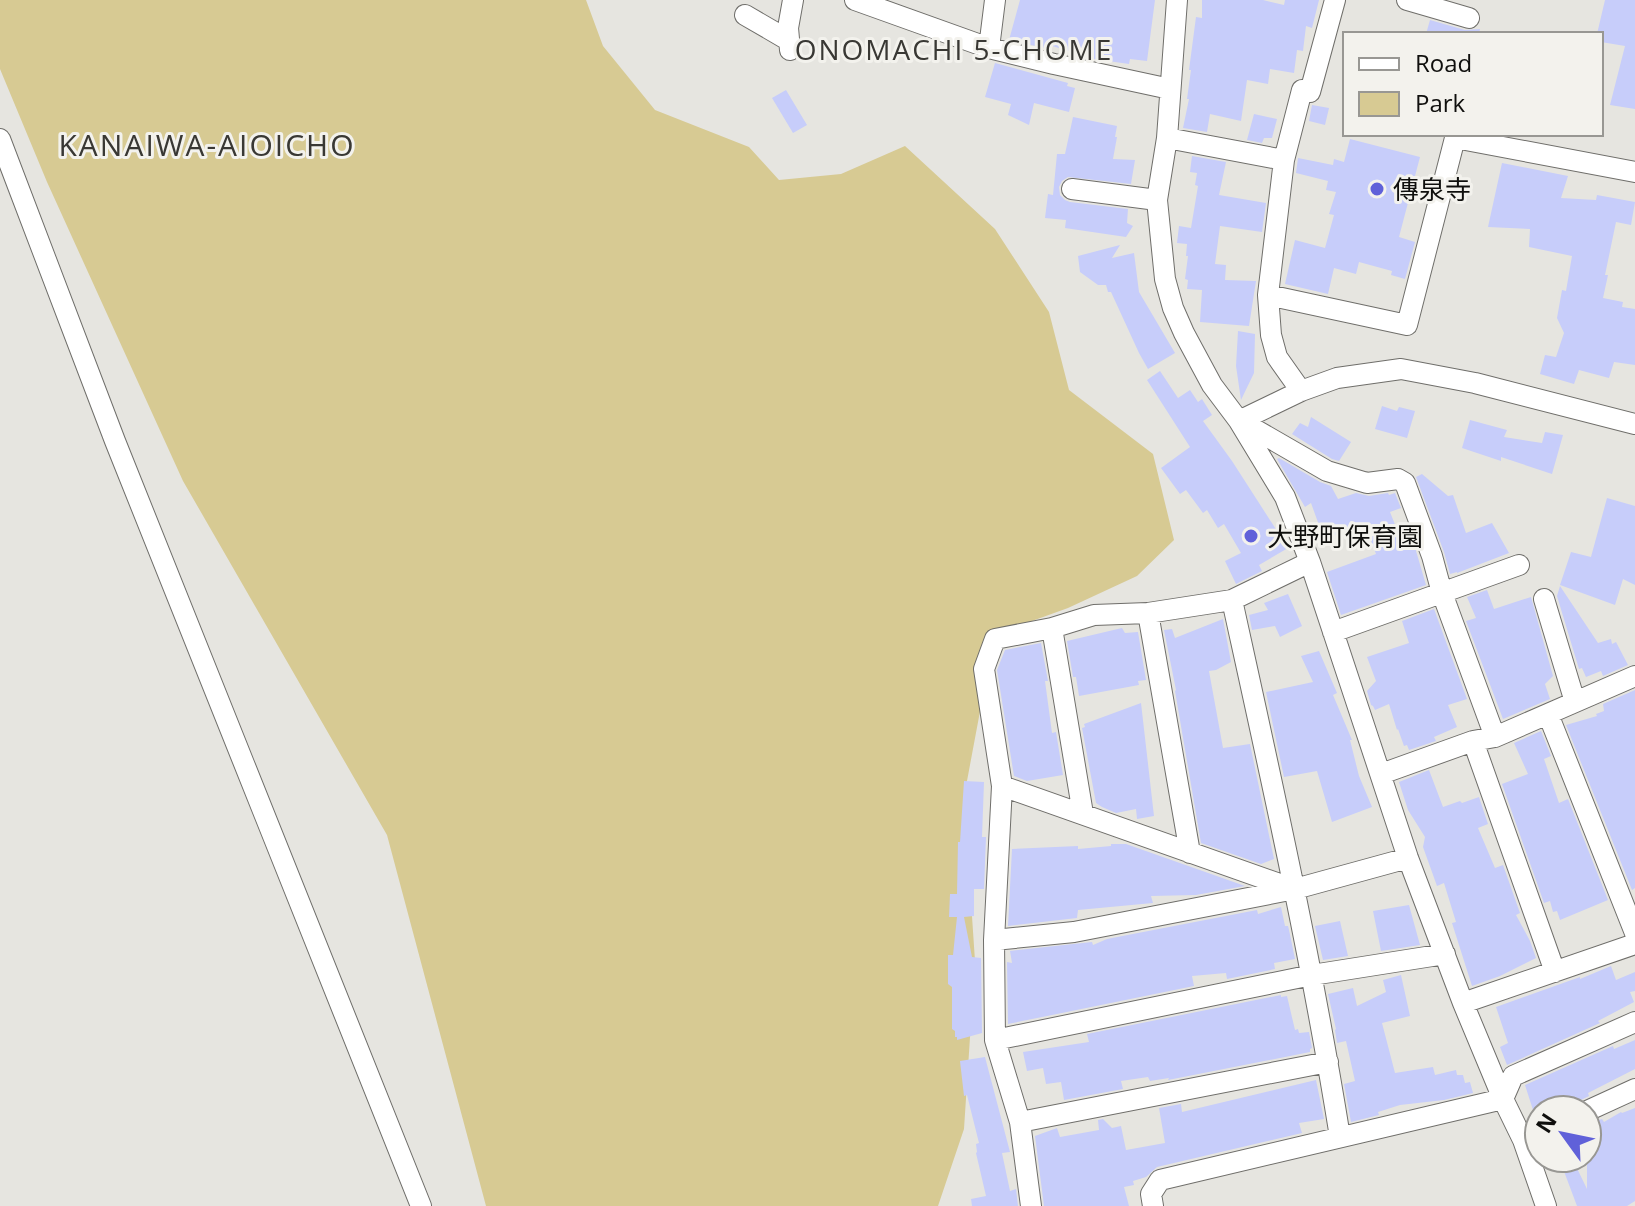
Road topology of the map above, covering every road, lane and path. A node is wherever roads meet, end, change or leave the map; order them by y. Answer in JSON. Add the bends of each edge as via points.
{"nodes":[{"id":1,"x":793,"y":0,"type":"edge"},
{"id":2,"x":855,"y":0,"type":"edge"},
{"id":3,"x":995,"y":0,"type":"edge"},
{"id":4,"x":1177,"y":0,"type":"edge"},
{"id":5,"x":1335,"y":0,"type":"edge"},
{"id":6,"x":1407,"y":0,"type":"edge"},
{"id":7,"x":745,"y":15,"type":"dead end"},
{"id":8,"x":1469,"y":18,"type":"dead end"},
{"id":9,"x":989,"y":48,"type":"junction"},
{"id":10,"x":1170,"y":89,"type":"junction"},
{"id":11,"x":1167,"y":138,"type":"junction"},
{"id":12,"x":0,"y":139,"type":"edge"},
{"id":13,"x":1284,"y":160,"type":"junction"},
{"id":14,"x":1635,"y":172,"type":"edge"},
{"id":15,"x":1072,"y":189,"type":"dead end"},
{"id":16,"x":1157,"y":200,"type":"junction"},
{"id":17,"x":1268,"y":295,"type":"junction"},
{"id":18,"x":1301,"y":391,"type":"junction"},
{"id":19,"x":1239,"y":421,"type":"junction"},
{"id":20,"x":1635,"y":424,"type":"edge"},
{"id":21,"x":1310,"y":562,"type":"junction"},
{"id":22,"x":1519,"y":565,"type":"dead end"},
{"id":23,"x":1442,"y":593,"type":"junction"},
{"id":24,"x":1544,"y":599,"type":"dead end"},
{"id":25,"x":1232,"y":600,"type":"junction"},
{"id":26,"x":1148,"y":613,"type":"junction"},
{"id":27,"x":1052,"y":628,"type":"junction"},
{"id":28,"x":1333,"y":632,"type":"junction"},
{"id":29,"x":1635,"y":676,"type":"edge"},
{"id":30,"x":1575,"y":702,"type":"junction"},
{"id":31,"x":1548,"y":714,"type":"junction"},
{"id":32,"x":1495,"y":737,"type":"junction"},
{"id":33,"x":1473,"y":741,"type":"junction"},
{"id":34,"x":1381,"y":774,"type":"junction"},
{"id":35,"x":1002,"y":786,"type":"junction"},
{"id":36,"x":1083,"y":814,"type":"junction"},
{"id":37,"x":1190,"y":853,"type":"junction"},
{"id":38,"x":1408,"y":858,"type":"junction"},
{"id":39,"x":1295,"y":889,"type":"junction"},
{"id":40,"x":1635,"y":933,"type":"edge"},
{"id":41,"x":994,"y":940,"type":"junction"},
{"id":42,"x":1635,"y":944,"type":"edge"},
{"id":43,"x":1445,"y":954,"type":"junction"},
{"id":44,"x":1555,"y":972,"type":"junction"},
{"id":45,"x":1312,"y":975,"type":"junction"},
{"id":46,"x":1463,"y":1003,"type":"junction"},
{"id":47,"x":1635,"y":1022,"type":"edge"},
{"id":48,"x":995,"y":1040,"type":"junction"},
{"id":49,"x":1328,"y":1062,"type":"junction"},
{"id":50,"x":1635,"y":1089,"type":"edge"},
{"id":51,"x":1503,"y":1099,"type":"junction"},
{"id":52,"x":1603,"y":1104,"type":"edge"},
{"id":53,"x":1020,"y":1122,"type":"junction"},
{"id":54,"x":1523,"y":1125,"type":"edge"},
{"id":55,"x":1340,"y":1137,"type":"junction"},
{"id":56,"x":1539,"y":1174,"type":"edge"},
{"id":57,"x":421,"y":1206,"type":"edge"},
{"id":58,"x":1031,"y":1206,"type":"edge"},
{"id":59,"x":1153,"y":1206,"type":"edge"},
{"id":60,"x":1546,"y":1206,"type":"edge"}],
"edges":[{"from":1,"to":7,"type":"street","via":[[789,45]]},
{"from":2,"to":9,"type":"street"},
{"from":3,"to":9,"type":"street"},
{"from":4,"to":10,"type":"street"},
{"from":5,"to":13,"type":"street","via":[[1310,92],[1302,90]]},
{"from":6,"to":8,"type":"street"},
{"from":9,"to":10,"type":"street"},
{"from":10,"to":11,"type":"street"},
{"from":11,"to":13,"type":"street"},
{"from":11,"to":16,"type":"street"},
{"from":12,"to":57,"type":"street"},
{"from":13,"to":17,"type":"street"},
{"from":14,"to":17,"type":"street","via":[[1455,138],[1407,325]]},
{"from":15,"to":16,"type":"street"},
{"from":16,"to":19,"type":"street","via":[[1173,308],[1212,385]]},
{"from":17,"to":18,"type":"street","via":[[1277,357]]},
{"from":18,"to":19,"type":"street"},
{"from":18,"to":20,"type":"street","via":[[1337,378],[1401,369]]},
{"from":19,"to":21,"type":"street","via":[[1285,497]]},
{"from":19,"to":23,"type":"street","via":[[1327,471],[1367,483],[1405,483]]},
{"from":21,"to":25,"type":"street"},
{"from":21,"to":28,"type":"street"},
{"from":22,"to":23,"type":"street"},
{"from":23,"to":28,"type":"street"},
{"from":23,"to":32,"type":"street"},
{"from":24,"to":30,"type":"street"},
{"from":25,"to":26,"type":"street"},
{"from":25,"to":39,"type":"street"},
{"from":26,"to":27,"type":"street","via":[[1094,615]]},
{"from":26,"to":37,"type":"street"},
{"from":27,"to":35,"type":"street","via":[[995,639],[984,669]]},
{"from":27,"to":36,"type":"street"},
{"from":28,"to":34,"type":"street"},
{"from":29,"to":30,"type":"street"},
{"from":30,"to":31,"type":"street"},
{"from":31,"to":32,"type":"street"},
{"from":31,"to":40,"type":"street"},
{"from":32,"to":33,"type":"street"},
{"from":33,"to":34,"type":"street"},
{"from":33,"to":44,"type":"street"},
{"from":34,"to":38,"type":"street"},
{"from":35,"to":36,"type":"street"},
{"from":35,"to":41,"type":"street"},
{"from":36,"to":37,"type":"street"},
{"from":37,"to":39,"type":"street"},
{"from":38,"to":39,"type":"street"},
{"from":38,"to":43,"type":"street"},
{"from":39,"to":41,"type":"street","via":[[1074,932]]},
{"from":39,"to":45,"type":"street"},
{"from":41,"to":48,"type":"street"},
{"from":42,"to":44,"type":"street"},
{"from":43,"to":45,"type":"street"},
{"from":43,"to":46,"type":"street"},
{"from":44,"to":46,"type":"street"},
{"from":45,"to":48,"type":"street"},
{"from":45,"to":49,"type":"street"},
{"from":46,"to":51,"type":"street"},
{"from":47,"to":51,"type":"street","via":[[1513,1076]]},
{"from":48,"to":53,"type":"street"},
{"from":49,"to":53,"type":"street"},
{"from":49,"to":55,"type":"street"},
{"from":50,"to":52,"type":"street"},
{"from":51,"to":54,"type":"street"},
{"from":51,"to":55,"type":"street"},
{"from":53,"to":58,"type":"street"},
{"from":55,"to":59,"type":"street","via":[[1160,1180],[1151,1194]]},
{"from":56,"to":60,"type":"street"}]}
